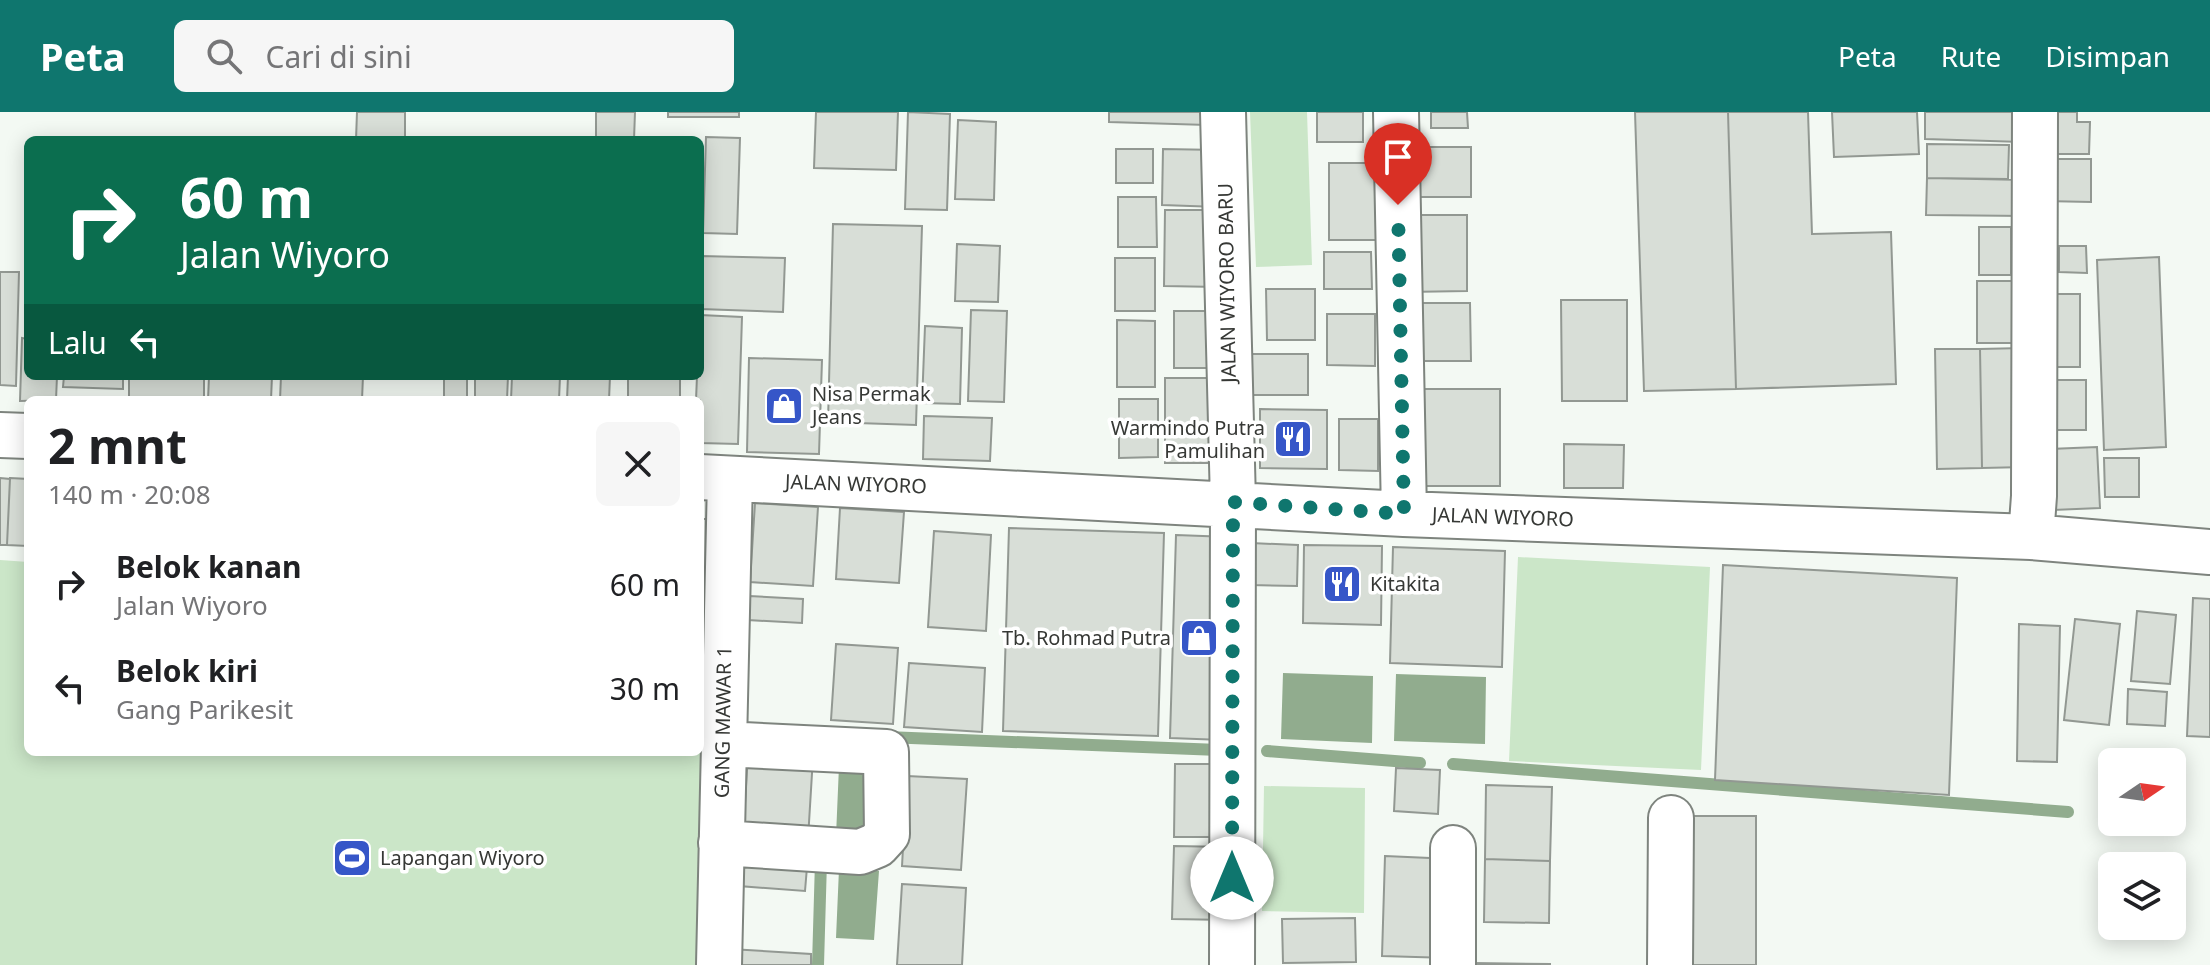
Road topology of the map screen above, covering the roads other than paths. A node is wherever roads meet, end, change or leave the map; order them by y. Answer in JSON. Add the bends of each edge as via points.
{"nodes":[{"id":1,"x":1223,"y":112,"type":"edge"},
{"id":2,"x":1396,"y":112,"type":"edge"},
{"id":3,"x":2035,"y":112,"type":"edge"},
{"id":4,"x":0,"y":435,"type":"edge"},
{"id":5,"x":24,"y":436,"type":"edge"},
{"id":6,"x":715,"y":478,"type":"edge"},
{"id":7,"x":1233,"y":502,"type":"junction"},
{"id":8,"x":1404,"y":514,"type":"junction"},
{"id":9,"x":2031,"y":537,"type":"junction"},
{"id":10,"x":2210,"y":552,"type":"edge"},
{"id":11,"x":723,"y":744,"type":"junction"},
{"id":12,"x":1671,"y":818,"type":"dead end"},
{"id":13,"x":721,"y":843,"type":"junction"},
{"id":14,"x":1453,"y":848,"type":"dead end"},
{"id":15,"x":719,"y":965,"type":"edge"},
{"id":16,"x":1232,"y":965,"type":"edge"},
{"id":17,"x":1453,"y":965,"type":"edge"},
{"id":18,"x":1670,"y":965,"type":"edge"}],
"edges":[{"from":1,"to":7,"type":"street","name":"JALAN WIYORO BARU"},
{"from":2,"to":8,"type":"street"},
{"from":3,"to":9,"type":"street"},
{"from":4,"to":5,"type":"street"},
{"from":6,"to":7,"type":"street","name":"JALAN WIYORO"},
{"from":6,"to":11,"type":"street","name":"GANG MAWAR 1"},
{"from":7,"to":8,"type":"street","name":"JALAN WIYORO"},
{"from":7,"to":16,"type":"street","name":"JALAN WIYORO BARU"},
{"from":8,"to":9,"type":"street","name":"JALAN WIYORO"},
{"from":9,"to":10,"type":"street","name":"JALAN WIYORO"},
{"from":11,"to":13,"type":"street","name":"GANG MAWAR 1"},
{"from":11,"to":13,"type":"street","via":[[886,752],[887,834],[860,852]]},
{"from":12,"to":18,"type":"street"},
{"from":13,"to":15,"type":"street","name":"GANG MAWAR 1"},
{"from":14,"to":17,"type":"street"}]}
